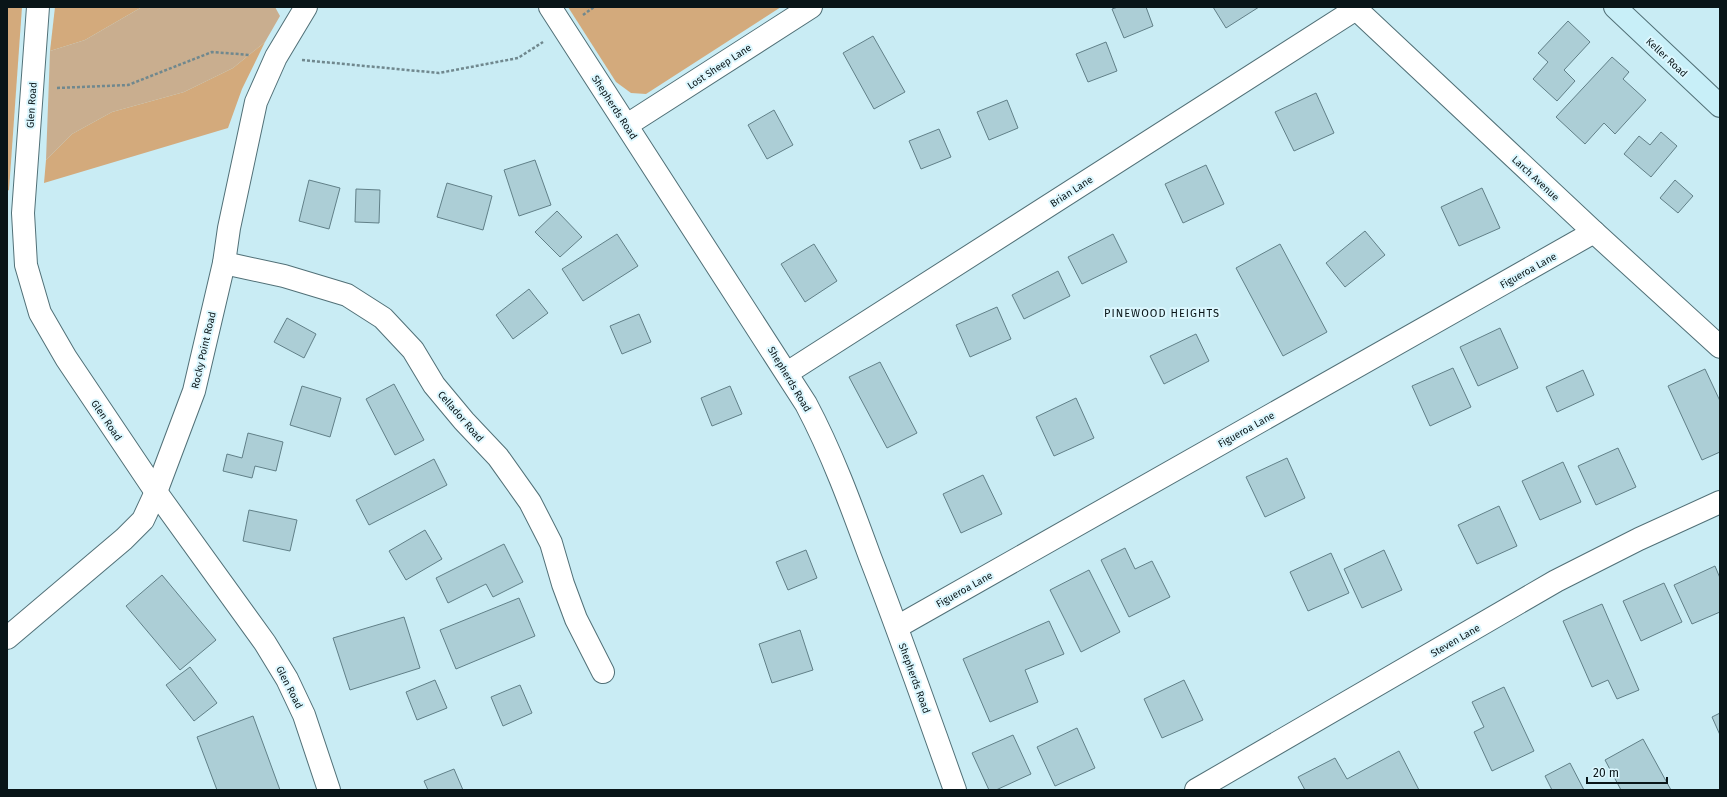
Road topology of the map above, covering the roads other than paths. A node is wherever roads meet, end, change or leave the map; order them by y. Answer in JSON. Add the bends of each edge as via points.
{"nodes":[{"id":1,"x":38,"y":7,"type":"edge"},
{"id":2,"x":306,"y":7,"type":"edge"},
{"id":3,"x":550,"y":7,"type":"edge"},
{"id":4,"x":811,"y":7,"type":"edge"},
{"id":5,"x":1615,"y":7,"type":"edge"},
{"id":6,"x":1355,"y":8,"type":"edge"},
{"id":7,"x":1720,"y":106,"type":"edge"},
{"id":8,"x":627,"y":125,"type":"junction"},
{"id":9,"x":1594,"y":232,"type":"junction"},
{"id":10,"x":224,"y":263,"type":"junction"},
{"id":11,"x":1720,"y":347,"type":"edge"},
{"id":12,"x":787,"y":373,"type":"junction"},
{"id":13,"x":156,"y":492,"type":"junction"},
{"id":14,"x":1720,"y":502,"type":"edge"},
{"id":15,"x":897,"y":627,"type":"junction"},
{"id":16,"x":7,"y":638,"type":"edge"},
{"id":17,"x":603,"y":672,"type":"dead end"},
{"id":18,"x":329,"y":790,"type":"edge"},
{"id":19,"x":955,"y":790,"type":"edge"},
{"id":20,"x":1196,"y":790,"type":"edge"}],
"edges":[{"from":1,"to":13,"type":"street","name":"Glen Road","via":[[24,213],[26,265],[40,313],[66,358]]},
{"from":2,"to":10,"type":"street","name":"Rocky Point Road","via":[[276,57],[256,102]]},
{"from":3,"to":8,"type":"street","name":"Shepherds Road"},
{"from":4,"to":8,"type":"street","name":"Lost Sheep Lane"},
{"from":5,"to":7,"type":"street","name":"Keller Road"},
{"from":6,"to":9,"type":"street","name":"Larch Avenue"},
{"from":6,"to":12,"type":"street","name":"Brian Lane"},
{"from":8,"to":12,"type":"street","name":"Shepherds Road"},
{"from":9,"to":11,"type":"street","name":"Larch Avenue"},
{"from":9,"to":15,"type":"street","name":"Figueroa Lane"},
{"from":10,"to":13,"type":"street","name":"Rocky Point Road","via":[[194,391]]},
{"from":10,"to":17,"type":"street","name":"Cellador Road","via":[[284,276],[347,295],[383,318],[413,350],[434,385],[498,457],[530,502],[551,543],[576,619]]},
{"from":12,"to":15,"type":"street","name":"Shepherds Road","via":[[826,442]]},
{"from":13,"to":16,"type":"street","name":"Rocky Point Road","via":[[143,520],[124,539]]},
{"from":13,"to":18,"type":"street","name":"Glen Road","via":[[288,678],[304,715]]},
{"from":14,"to":20,"type":"street","name":"Steven Lane","via":[[1556,581]]},
{"from":15,"to":19,"type":"street","name":"Shepherds Road"}]}
